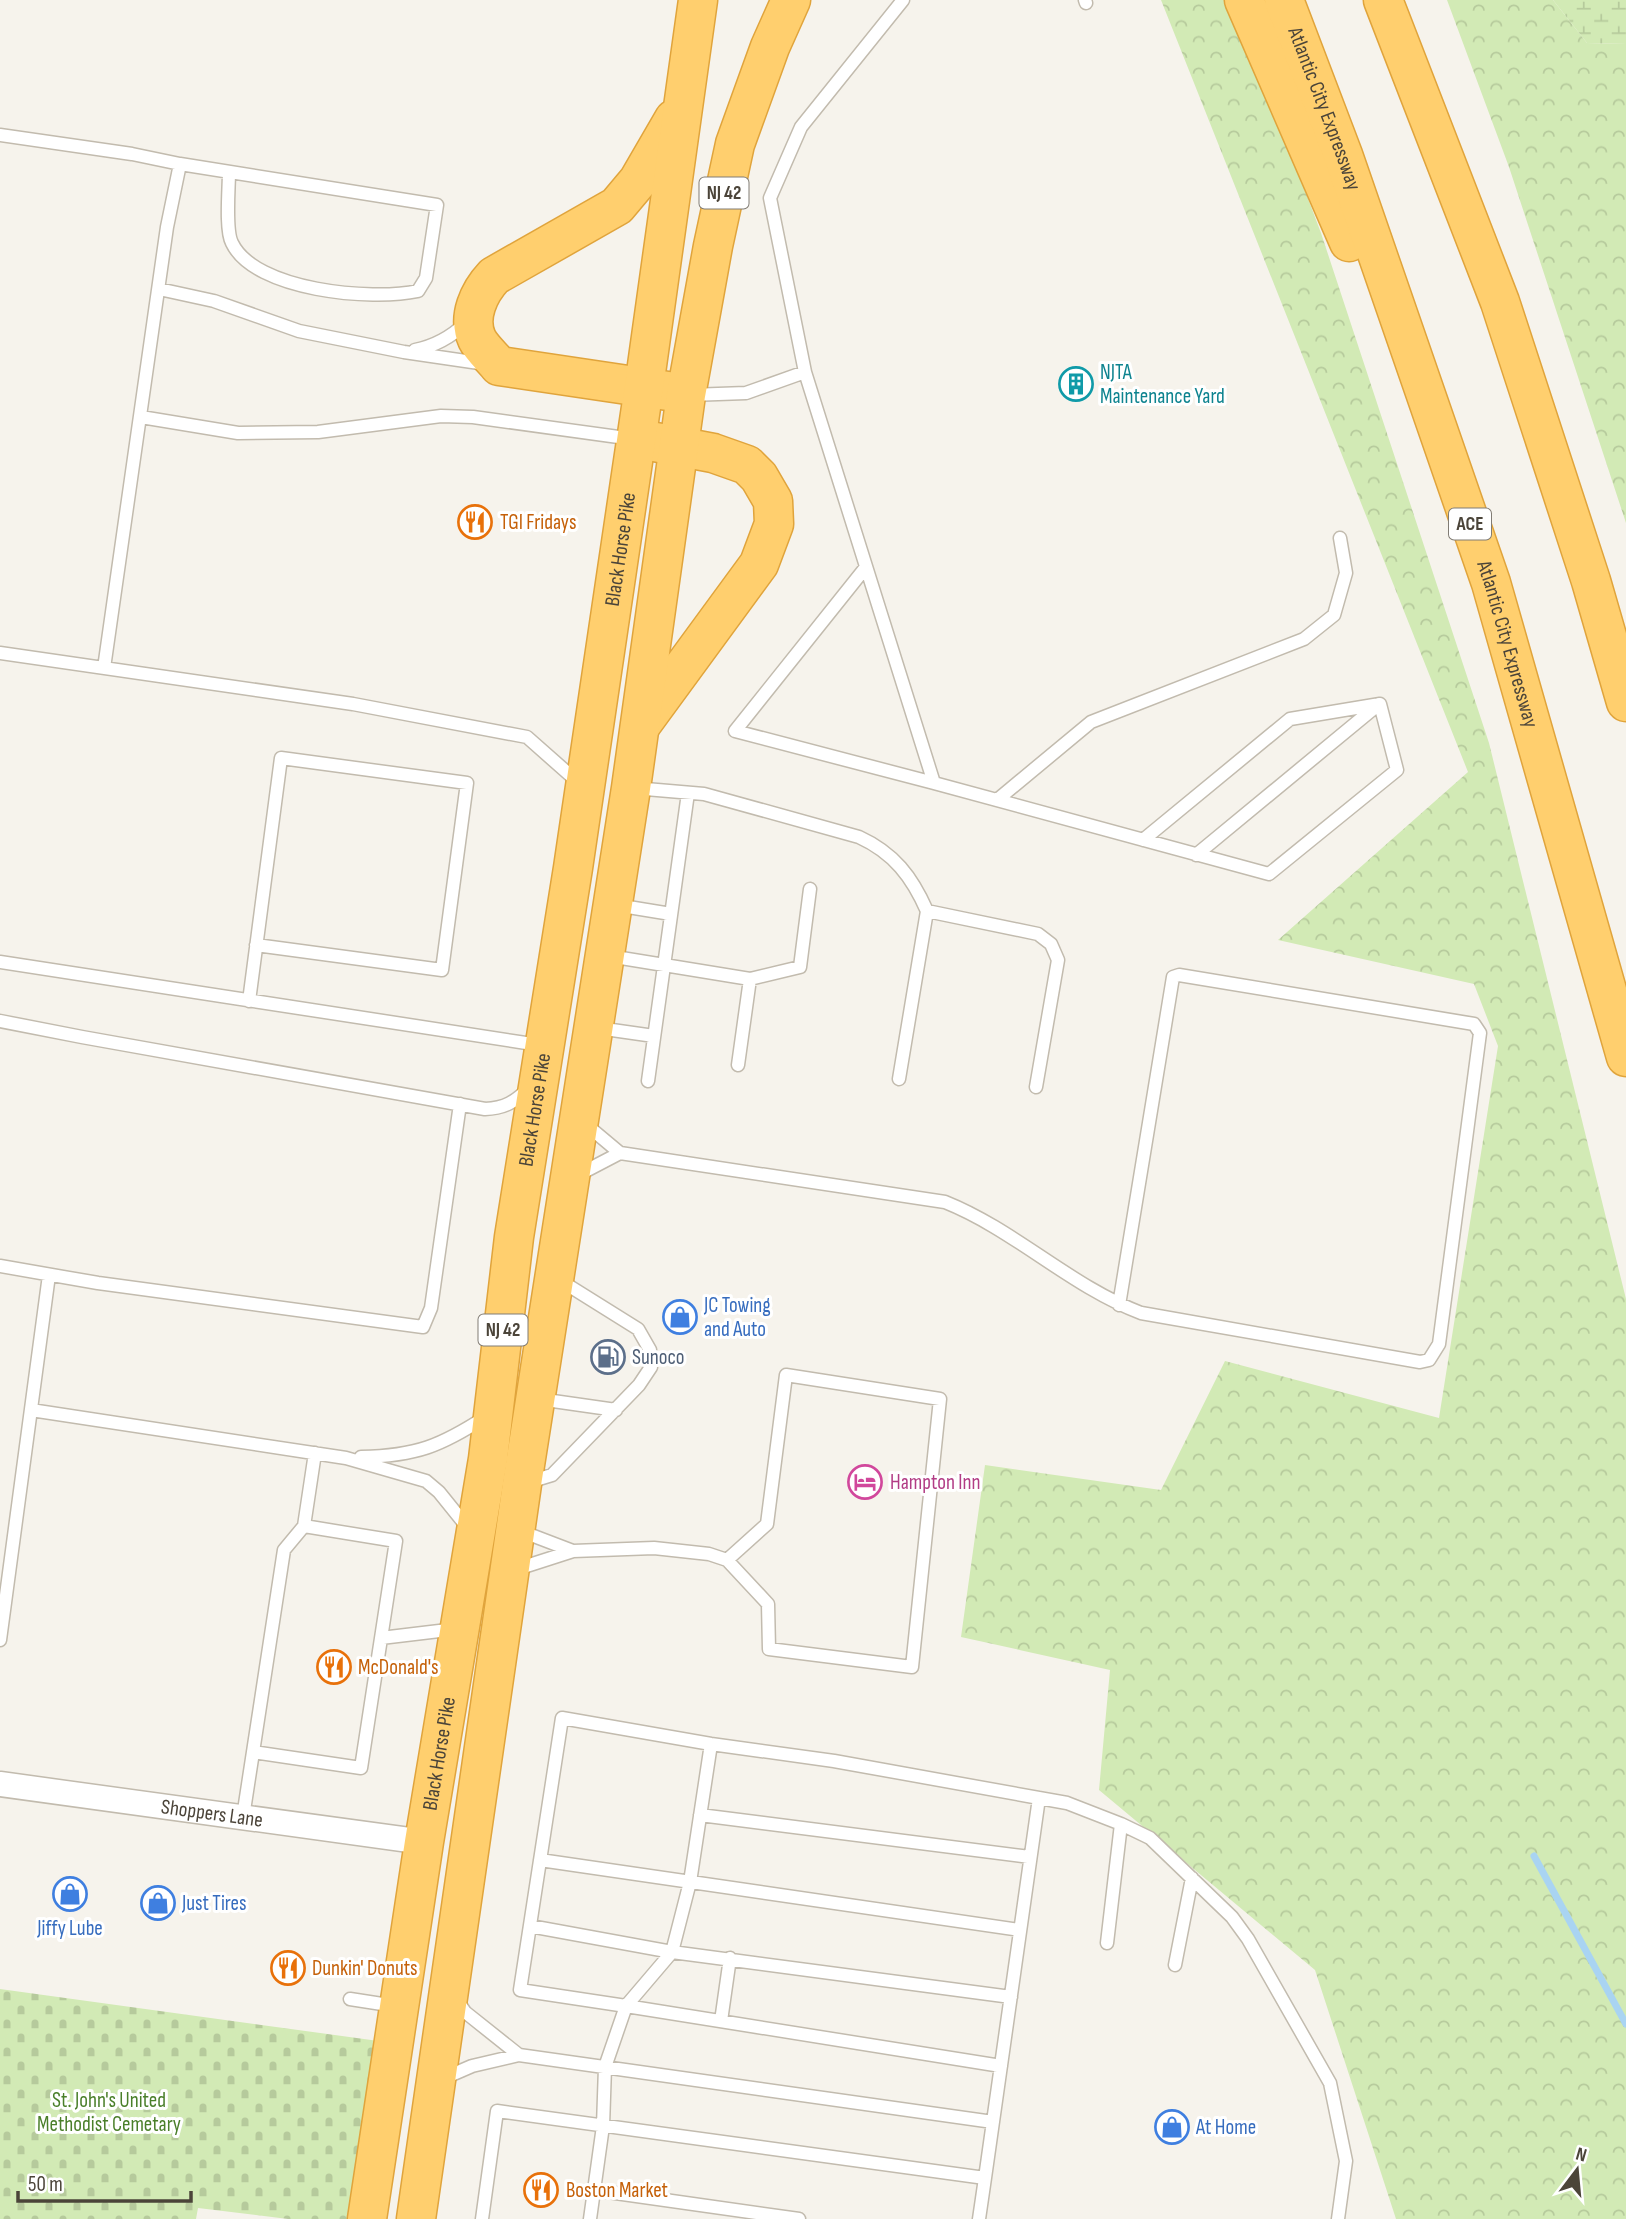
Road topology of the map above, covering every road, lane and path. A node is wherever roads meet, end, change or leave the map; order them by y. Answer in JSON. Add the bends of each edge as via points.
{"nodes":[{"id":1,"x":698,"y":0,"type":"edge"},
{"id":2,"x":790,"y":0,"type":"edge"},
{"id":3,"x":903,"y":0,"type":"edge"},
{"id":4,"x":1244,"y":0,"type":"edge"},
{"id":5,"x":1283,"y":0,"type":"edge"},
{"id":6,"x":1384,"y":2,"type":"edge"},
{"id":7,"x":684,"y":102,"type":"junction"},
{"id":8,"x":0,"y":135,"type":"edge"},
{"id":9,"x":180,"y":164,"type":"junction"},
{"id":10,"x":229,"y":172,"type":"junction"},
{"id":11,"x":159,"y":289,"type":"junction"},
{"id":12,"x":474,"y":316,"type":"junction"},
{"id":13,"x":404,"y":352,"type":"junction"},
{"id":14,"x":499,"y":366,"type":"junction"},
{"id":15,"x":805,"y":372,"type":"junction"},
{"id":16,"x":644,"y":387,"type":"junction"},
{"id":17,"x":686,"y":395,"type":"junction"},
{"id":18,"x":141,"y":417,"type":"junction"},
{"id":19,"x":636,"y":440,"type":"junction"},
{"id":20,"x":679,"y":446,"type":"junction"},
{"id":21,"x":1340,"y":538,"type":"dead end"},
{"id":22,"x":866,"y":567,"type":"junction"},
{"id":23,"x":1491,"y":583,"type":"junction"},
{"id":24,"x":0,"y":653,"type":"edge"},
{"id":25,"x":104,"y":668,"type":"junction"},
{"id":26,"x":1626,"y":702,"type":"edge"},
{"id":27,"x":1380,"y":704,"type":"junction"},
{"id":28,"x":639,"y":726,"type":"junction"},
{"id":29,"x":934,"y":783,"type":"junction"},
{"id":30,"x":585,"y":788,"type":"junction"},
{"id":31,"x":631,"y":788,"type":"junction"},
{"id":32,"x":688,"y":793,"type":"junction"},
{"id":33,"x":998,"y":800,"type":"junction"},
{"id":34,"x":1143,"y":840,"type":"junction"},
{"id":35,"x":1196,"y":855,"type":"junction"},
{"id":36,"x":810,"y":889,"type":"dead end"},
{"id":37,"x":612,"y":905,"type":"junction"},
{"id":38,"x":927,"y":911,"type":"junction"},
{"id":39,"x":671,"y":914,"type":"junction"},
{"id":40,"x":256,"y":945,"type":"junction"},
{"id":41,"x":605,"y":955,"type":"junction"},
{"id":42,"x":0,"y":962,"type":"edge"},
{"id":43,"x":663,"y":965,"type":"junction"},
{"id":44,"x":750,"y":979,"type":"junction"},
{"id":45,"x":249,"y":1000,"type":"junction"},
{"id":46,"x":0,"y":1021,"type":"edge"},
{"id":47,"x":594,"y":1027,"type":"junction"},
{"id":48,"x":654,"y":1036,"type":"junction"},
{"id":49,"x":1626,"y":1057,"type":"edge"},
{"id":50,"x":543,"y":1060,"type":"junction"},
{"id":51,"x":738,"y":1065,"type":"dead end"},
{"id":52,"x":899,"y":1079,"type":"dead end"},
{"id":53,"x":648,"y":1080,"type":"dead end"},
{"id":54,"x":1036,"y":1087,"type":"dead end"},
{"id":55,"x":460,"y":1104,"type":"junction"},
{"id":56,"x":579,"y":1119,"type":"junction"},
{"id":57,"x":620,"y":1153,"type":"junction"},
{"id":58,"x":570,"y":1179,"type":"junction"},
{"id":59,"x":0,"y":1266,"type":"edge"},
{"id":60,"x":49,"y":1275,"type":"junction"},
{"id":61,"x":554,"y":1277,"type":"junction"},
{"id":62,"x":1119,"y":1305,"type":"junction"},
{"id":63,"x":535,"y":1399,"type":"junction"},
{"id":64,"x":31,"y":1410,"type":"junction"},
{"id":65,"x":616,"y":1410,"type":"junction"},
{"id":66,"x":493,"y":1412,"type":"junction"},
{"id":67,"x":315,"y":1453,"type":"junction"},
{"id":68,"x":346,"y":1458,"type":"junction"},
{"id":69,"x":522,"y":1484,"type":"junction"},
{"id":70,"x":304,"y":1527,"type":"junction"},
{"id":71,"x":516,"y":1529,"type":"junction"},
{"id":72,"x":475,"y":1537,"type":"junction"},
{"id":73,"x":573,"y":1551,"type":"junction"},
{"id":74,"x":727,"y":1560,"type":"junction"},
{"id":75,"x":509,"y":1572,"type":"junction"},
{"id":76,"x":459,"y":1629,"type":"junction"},
{"id":77,"x":381,"y":1638,"type":"junction"},
{"id":78,"x":0,"y":1640,"type":"edge"},
{"id":79,"x":711,"y":1744,"type":"junction"},
{"id":80,"x":253,"y":1752,"type":"junction"},
{"id":81,"x":0,"y":1784,"type":"edge"},
{"id":82,"x":1039,"y":1798,"type":"junction"},
{"id":83,"x":700,"y":1815,"type":"junction"},
{"id":84,"x":243,"y":1817,"type":"junction"},
{"id":85,"x":1121,"y":1824,"type":"junction"},
{"id":86,"x":424,"y":1842,"type":"junction"},
{"id":87,"x":1030,"y":1857,"type":"junction"},
{"id":88,"x":540,"y":1860,"type":"junction"},
{"id":89,"x":1192,"y":1878,"type":"junction"},
{"id":90,"x":690,"y":1882,"type":"junction"},
{"id":91,"x":530,"y":1926,"type":"junction"},
{"id":92,"x":1020,"y":1930,"type":"junction"},
{"id":93,"x":1107,"y":1943,"type":"dead end"},
{"id":94,"x":673,"y":1952,"type":"junction"},
{"id":95,"x":730,"y":1958,"type":"junction"},
{"id":96,"x":1175,"y":1965,"type":"dead end"},
{"id":97,"x":450,"y":1989,"type":"junction"},
{"id":98,"x":1011,"y":1997,"type":"junction"},
{"id":99,"x":350,"y":1999,"type":"dead end"},
{"id":100,"x":626,"y":2006,"type":"junction"},
{"id":101,"x":399,"y":2007,"type":"junction"},
{"id":102,"x":721,"y":2021,"type":"junction"},
{"id":103,"x":519,"y":2055,"type":"junction"},
{"id":104,"x":1001,"y":2066,"type":"junction"},
{"id":105,"x":605,"y":2067,"type":"junction"},
{"id":106,"x":437,"y":2081,"type":"junction"},
{"id":107,"x":993,"y":2122,"type":"junction"},
{"id":108,"x":603,"y":2126,"type":"junction"},
{"id":109,"x":985,"y":2179,"type":"junction"},
{"id":110,"x":594,"y":2190,"type":"junction"},
{"id":111,"x":367,"y":2219,"type":"edge"},
{"id":112,"x":416,"y":2219,"type":"edge"},
{"id":113,"x":482,"y":2219,"type":"edge"},
{"id":114,"x":590,"y":2219,"type":"edge"},
{"id":115,"x":799,"y":2219,"type":"edge"},
{"id":116,"x":979,"y":2219,"type":"edge"},
{"id":117,"x":1338,"y":2219,"type":"edge"}],
"edges":[{"from":1,"to":7,"type":"highway","name":"Black Horse Pike","number":"NJ 42"},
{"from":2,"to":17,"type":"highway","number":"NJ 42","via":[[735,144]]},
{"from":3,"to":15,"type":"lane","via":[[801,127],[770,198]]},
{"from":4,"to":23,"type":"highway"},
{"from":5,"to":23,"type":"highway","name":"Atlantic City Expressway","number":"ACE","via":[[1343,155]]},
{"from":6,"to":26,"type":"highway","via":[[1500,302]]},
{"from":7,"to":12,"type":"highway","via":[[638,181],[617,206],[494,276],[481,290]]},
{"from":7,"to":16,"type":"highway","name":"Black Horse Pike","number":"NJ 42"},
{"from":8,"to":9,"type":"lane"},
{"from":9,"to":10,"type":"lane"},
{"from":9,"to":11,"type":"lane"},
{"from":10,"to":10,"type":"lane","via":[[231,242],[248,262],[270,274],[323,291],[373,295],[418,291],[426,278],[437,205]]},
{"from":11,"to":13,"type":"lane","via":[[299,331]]},
{"from":11,"to":18,"type":"lane"},
{"from":12,"to":13,"type":"lane","via":[[431,347]]},
{"from":12,"to":14,"type":"highway","via":[[477,339]]},
{"from":13,"to":14,"type":"lane"},
{"from":14,"to":16,"type":"highway"},
{"from":15,"to":17,"type":"lane","via":[[746,393]]},
{"from":15,"to":22,"type":"lane"},
{"from":16,"to":17,"type":"highway"},
{"from":16,"to":19,"type":"highway","name":"Black Horse Pike","number":"NJ 42"},
{"from":17,"to":20,"type":"highway","name":"Black Horse Pike","number":"NJ 42"},
{"from":18,"to":19,"type":"lane","via":[[238,433],[318,432],[429,417],[473,417]]},
{"from":18,"to":25,"type":"lane"},
{"from":19,"to":20,"type":"highway"},
{"from":19,"to":30,"type":"highway","name":"Black Horse Pike","number":"NJ 42"},
{"from":20,"to":28,"type":"highway","name":"Black Horse Pike","number":"NJ 42"},
{"from":20,"to":28,"type":"highway","via":[[747,465],[773,501],[774,524],[759,564]]},
{"from":21,"to":33,"type":"lane","via":[[1346,573],[1334,615],[1304,639],[1091,722]]},
{"from":22,"to":29,"type":"lane"},
{"from":22,"to":29,"type":"lane","via":[[735,730]]},
{"from":23,"to":49,"type":"highway","name":"Atlantic City Expressway","number":"ACE"},
{"from":24,"to":25,"type":"lane"},
{"from":25,"to":30,"type":"lane","via":[[353,704],[527,737]]},
{"from":27,"to":34,"type":"lane","via":[[1290,719]]},
{"from":27,"to":35,"type":"lane"},
{"from":27,"to":35,"type":"lane","via":[[1397,770],[1269,874]]},
{"from":28,"to":31,"type":"highway","name":"Black Horse Pike","number":"NJ 42"},
{"from":29,"to":33,"type":"lane"},
{"from":30,"to":50,"type":"highway","name":"Black Horse Pike","number":"NJ 42"},
{"from":31,"to":32,"type":"lane"},
{"from":31,"to":37,"type":"highway","name":"Black Horse Pike","number":"NJ 42"},
{"from":32,"to":38,"type":"lane","via":[[859,836],[880,846],[917,888]]},
{"from":32,"to":39,"type":"lane"},
{"from":33,"to":34,"type":"lane"},
{"from":34,"to":35,"type":"lane"},
{"from":36,"to":44,"type":"lane","via":[[800,967]]},
{"from":37,"to":39,"type":"lane"},
{"from":37,"to":41,"type":"highway","name":"Black Horse Pike","number":"NJ 42"},
{"from":38,"to":52,"type":"lane"},
{"from":38,"to":54,"type":"lane","via":[[1038,933],[1051,944],[1058,960]]},
{"from":39,"to":43,"type":"lane"},
{"from":40,"to":40,"type":"lane","via":[[281,758],[467,783],[442,970]]},
{"from":40,"to":45,"type":"lane"},
{"from":41,"to":43,"type":"lane"},
{"from":41,"to":47,"type":"highway","name":"Black Horse Pike","number":"NJ 42"},
{"from":42,"to":45,"type":"lane"},
{"from":43,"to":44,"type":"lane"},
{"from":43,"to":48,"type":"lane"},
{"from":44,"to":51,"type":"lane"},
{"from":45,"to":50,"type":"lane"},
{"from":46,"to":55,"type":"lane"},
{"from":47,"to":48,"type":"lane"},
{"from":47,"to":56,"type":"highway","name":"Black Horse Pike","number":"NJ 42"},
{"from":48,"to":53,"type":"lane"},
{"from":50,"to":55,"type":"lane","via":[[512,1103],[485,1109]]},
{"from":50,"to":66,"type":"highway","name":"Black Horse Pike","number":"NJ 42","via":[[514,1237]]},
{"from":55,"to":60,"type":"lane","via":[[431,1308],[423,1327]]},
{"from":56,"to":57,"type":"lane"},
{"from":56,"to":58,"type":"highway","name":"Black Horse Pike","number":"NJ 42"},
{"from":57,"to":58,"type":"lane"},
{"from":57,"to":62,"type":"lane","via":[[945,1202],[975,1214]]},
{"from":58,"to":61,"type":"highway","name":"Black Horse Pike","number":"NJ 42"},
{"from":59,"to":60,"type":"lane"},
{"from":60,"to":64,"type":"lane"},
{"from":61,"to":63,"type":"highway","name":"Black Horse Pike","number":"NJ 42"},
{"from":61,"to":65,"type":"lane","via":[[638,1329],[650,1350],[651,1367]]},
{"from":62,"to":62,"type":"lane","via":[[1141,1313],[1429,1360],[1439,1344],[1478,1028],[1448,1019],[1173,976]]},
{"from":63,"to":65,"type":"lane"},
{"from":63,"to":69,"type":"highway","name":"Black Horse Pike","number":"NJ 42"},
{"from":64,"to":67,"type":"lane"},
{"from":64,"to":78,"type":"lane"},
{"from":65,"to":69,"type":"lane","via":[[552,1475]]},
{"from":66,"to":68,"type":"lane","via":[[451,1439],[421,1451]]},
{"from":66,"to":72,"type":"highway","name":"Black Horse Pike","number":"NJ 42"},
{"from":67,"to":68,"type":"lane"},
{"from":67,"to":70,"type":"lane"},
{"from":68,"to":72,"type":"lane","via":[[426,1481]]},
{"from":69,"to":71,"type":"highway","name":"Black Horse Pike","number":"NJ 42"},
{"from":70,"to":77,"type":"lane","via":[[396,1541]]},
{"from":70,"to":80,"type":"lane","via":[[284,1550]]},
{"from":71,"to":73,"type":"lane"},
{"from":71,"to":75,"type":"highway","name":"Black Horse Pike","number":"NJ 42"},
{"from":72,"to":76,"type":"highway","name":"Black Horse Pike","number":"NJ 42"},
{"from":73,"to":74,"type":"lane","via":[[654,1548]]},
{"from":73,"to":75,"type":"lane"},
{"from":74,"to":74,"type":"lane","via":[[768,1604],[769,1648],[912,1667],[940,1399],[786,1375],[767,1524]]},
{"from":75,"to":97,"type":"highway","name":"Black Horse Pike","number":"NJ 42"},
{"from":76,"to":77,"type":"lane"},
{"from":76,"to":86,"type":"highway","name":"Black Horse Pike","number":"NJ 42"},
{"from":77,"to":80,"type":"lane","via":[[361,1768]]},
{"from":79,"to":82,"type":"lane"},
{"from":79,"to":83,"type":"lane"},
{"from":79,"to":88,"type":"lane","via":[[562,1718]]},
{"from":80,"to":84,"type":"lane"},
{"from":81,"to":84,"type":"street","name":"Shoppers Lane"},
{"from":82,"to":85,"type":"lane","via":[[1067,1803]]},
{"from":82,"to":87,"type":"lane"},
{"from":83,"to":87,"type":"lane"},
{"from":83,"to":90,"type":"lane"},
{"from":84,"to":86,"type":"street","name":"Shoppers Lane"},
{"from":85,"to":89,"type":"lane","via":[[1150,1838]]},
{"from":85,"to":93,"type":"lane"},
{"from":86,"to":101,"type":"highway","name":"Black Horse Pike","number":"NJ 42"},
{"from":87,"to":92,"type":"lane"},
{"from":88,"to":90,"type":"lane"},
{"from":88,"to":91,"type":"lane"},
{"from":89,"to":96,"type":"lane"},
{"from":89,"to":117,"type":"lane","via":[[1232,1917],[1248,1940],[1330,2083],[1346,2161]]},
{"from":90,"to":92,"type":"lane"},
{"from":90,"to":94,"type":"lane"},
{"from":91,"to":94,"type":"lane"},
{"from":91,"to":100,"type":"lane","via":[[520,1990]]},
{"from":92,"to":98,"type":"lane"},
{"from":94,"to":95,"type":"lane"},
{"from":94,"to":100,"type":"lane"},
{"from":95,"to":98,"type":"lane"},
{"from":95,"to":102,"type":"lane"},
{"from":97,"to":103,"type":"lane","via":[[465,2012]]},
{"from":97,"to":106,"type":"highway","name":"Black Horse Pike","number":"NJ 42"},
{"from":98,"to":104,"type":"lane"},
{"from":99,"to":101,"type":"lane"},
{"from":100,"to":102,"type":"lane"},
{"from":100,"to":105,"type":"lane"},
{"from":101,"to":111,"type":"highway","name":"Black Horse Pike","number":"NJ 42"},
{"from":102,"to":104,"type":"lane"},
{"from":103,"to":105,"type":"lane"},
{"from":103,"to":106,"type":"lane","via":[[472,2066]]},
{"from":104,"to":107,"type":"lane"},
{"from":105,"to":107,"type":"lane"},
{"from":105,"to":108,"type":"lane"},
{"from":106,"to":112,"type":"highway","name":"Black Horse Pike","number":"NJ 42"},
{"from":107,"to":109,"type":"lane"},
{"from":108,"to":109,"type":"lane"},
{"from":108,"to":110,"type":"lane"},
{"from":108,"to":113,"type":"lane","via":[[497,2111]]},
{"from":109,"to":116,"type":"lane"},
{"from":110,"to":114,"type":"lane"},
{"from":110,"to":115,"type":"lane"}]}
